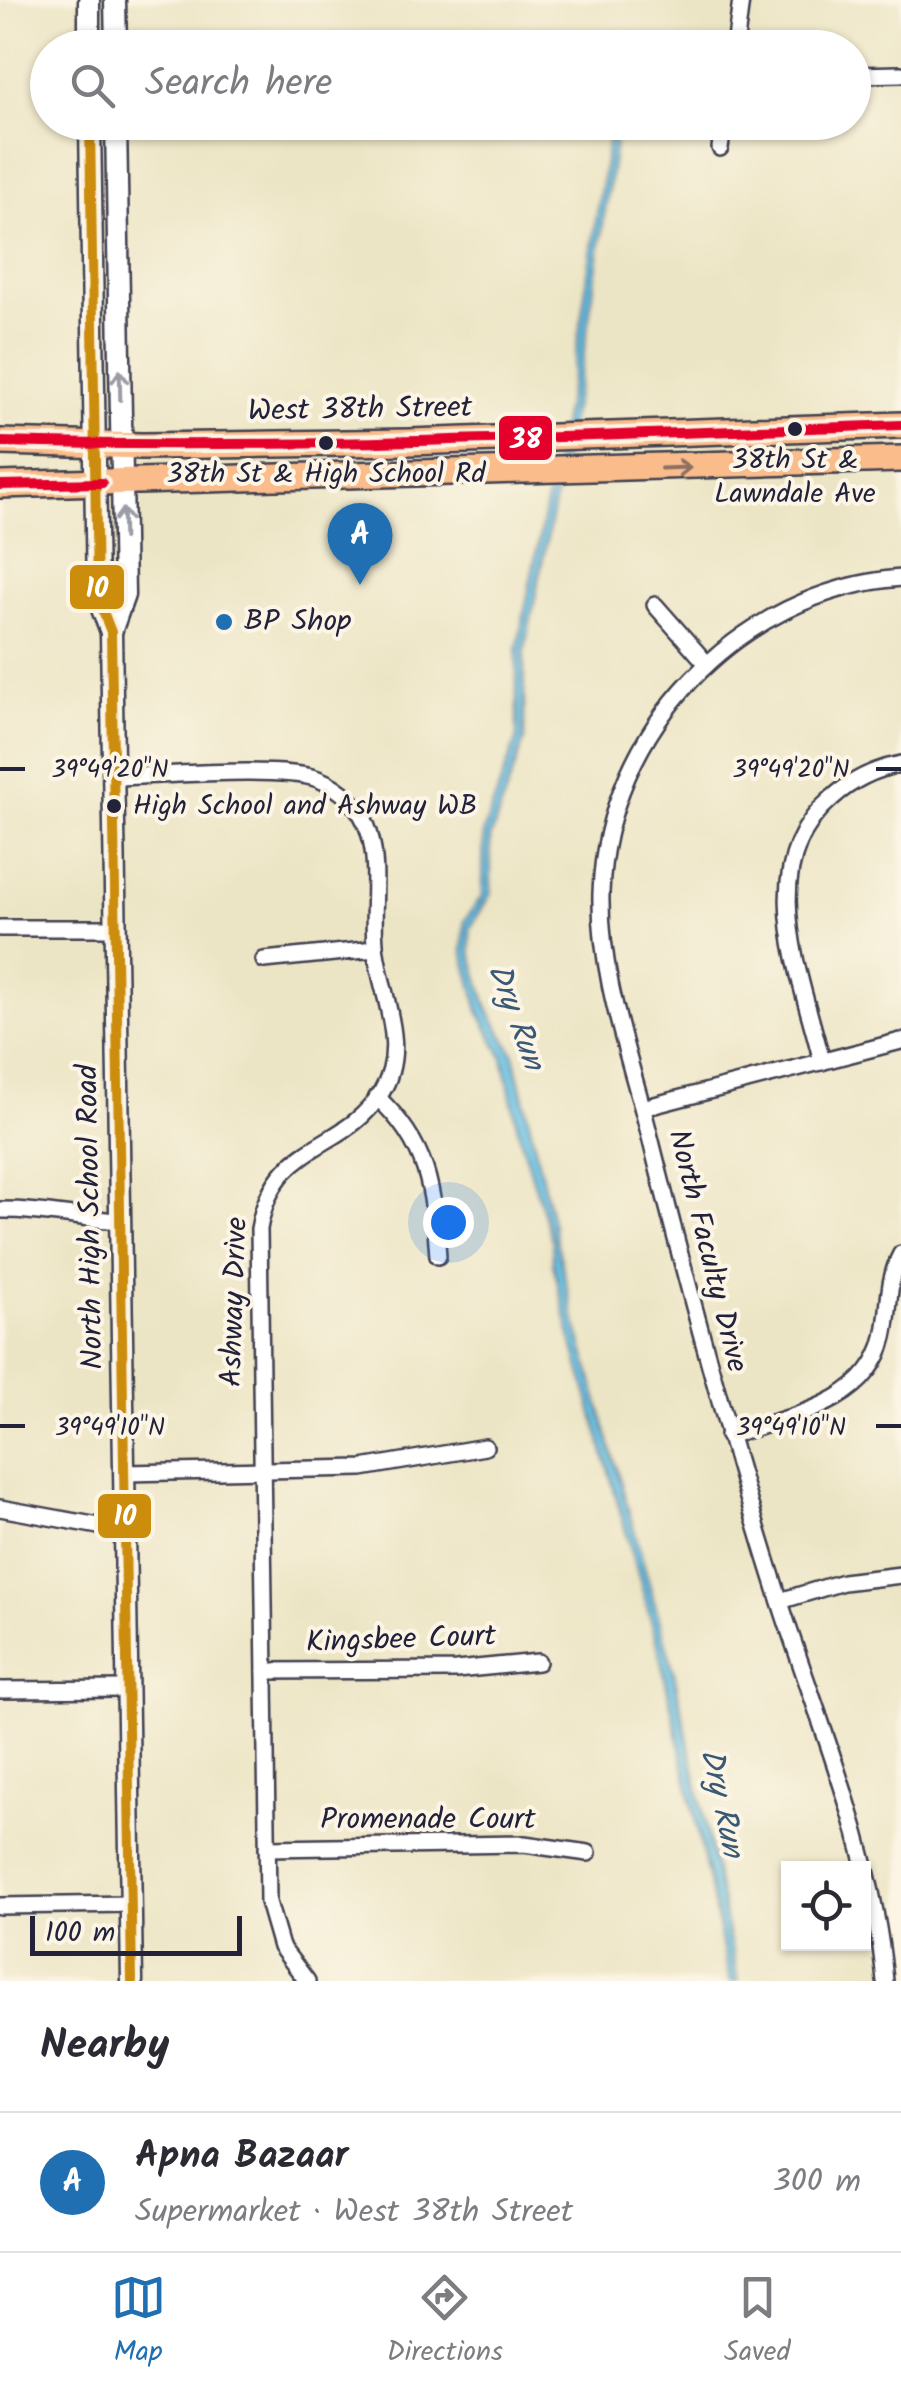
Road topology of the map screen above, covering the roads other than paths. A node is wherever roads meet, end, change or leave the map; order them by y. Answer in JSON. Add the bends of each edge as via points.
{"nodes":[{"id":1,"x":89,"y":0,"type":"edge"},
{"id":2,"x":115,"y":0,"type":"edge"},
{"id":3,"x":741,"y":0,"type":"edge"},
{"id":4,"x":89,"y":30,"type":"edge"},
{"id":5,"x":116,"y":30,"type":"edge"},
{"id":6,"x":737,"y":30,"type":"edge"},
{"id":7,"x":901,"y":74,"type":"edge"},
{"id":8,"x":871,"y":75,"type":"edge"},
{"id":9,"x":90,"y":140,"type":"edge"},
{"id":10,"x":116,"y":140,"type":"edge"},
{"id":11,"x":721,"y":140,"type":"edge"},
{"id":12,"x":720,"y":148,"type":"dead end"},
{"id":13,"x":901,"y":425,"type":"edge"},
{"id":14,"x":0,"y":442,"type":"edge"},
{"id":15,"x":94,"y":443,"type":"junction"},
{"id":16,"x":121,"y":446,"type":"junction"},
{"id":17,"x":901,"y":459,"type":"edge"},
{"id":18,"x":122,"y":482,"type":"junction"},
{"id":19,"x":95,"y":483,"type":"junction"},
{"id":20,"x":0,"y":486,"type":"edge"},
{"id":21,"x":901,"y":578,"type":"edge"},
{"id":22,"x":655,"y":605,"type":"dead end"},
{"id":23,"x":111,"y":632,"type":"junction"},
{"id":24,"x":707,"y":664,"type":"junction"},
{"id":25,"x":901,"y":764,"type":"edge"},
{"id":26,"x":114,"y":777,"type":"junction"},
{"id":27,"x":0,"y":928,"type":"edge"},
{"id":28,"x":117,"y":928,"type":"junction"},
{"id":29,"x":375,"y":949,"type":"junction"},
{"id":30,"x":264,"y":960,"type":"dead end"},
{"id":31,"x":901,"y":1041,"type":"edge"},
{"id":32,"x":822,"y":1062,"type":"junction"},
{"id":33,"x":377,"y":1098,"type":"junction"},
{"id":34,"x":642,"y":1108,"type":"junction"},
{"id":35,"x":0,"y":1210,"type":"edge"},
{"id":36,"x":121,"y":1220,"type":"junction"},
{"id":37,"x":901,"y":1254,"type":"edge"},
{"id":38,"x":438,"y":1256,"type":"dead end"},
{"id":39,"x":728,"y":1436,"type":"junction"},
{"id":40,"x":485,"y":1447,"type":"dead end"},
{"id":41,"x":260,"y":1470,"type":"junction"},
{"id":42,"x":125,"y":1472,"type":"junction"},
{"id":43,"x":0,"y":1508,"type":"edge"},
{"id":44,"x":126,"y":1530,"type":"junction"},
{"id":45,"x":901,"y":1576,"type":"edge"},
{"id":46,"x":780,"y":1601,"type":"junction"},
{"id":47,"x":538,"y":1662,"type":"dead end"},
{"id":48,"x":265,"y":1671,"type":"junction"},
{"id":49,"x":128,"y":1689,"type":"junction"},
{"id":50,"x":0,"y":1690,"type":"edge"},
{"id":51,"x":268,"y":1848,"type":"junction"},
{"id":52,"x":588,"y":1853,"type":"dead end"},
{"id":53,"x":131,"y":1904,"type":"junction"},
{"id":54,"x":0,"y":1906,"type":"edge"},
{"id":55,"x":132,"y":1981,"type":"edge"},
{"id":56,"x":307,"y":1981,"type":"edge"},
{"id":57,"x":885,"y":1981,"type":"edge"}],
"edges":[{"from":1,"to":4,"type":"street"},
{"from":2,"to":5,"type":"street"},
{"from":3,"to":6,"type":"street"},
{"from":7,"to":8,"type":"street"},
{"from":9,"to":15,"type":"street","name":"North High School Road"},
{"from":16,"to":10,"type":"street","name":"North High School Road","one_way":true},
{"from":11,"to":12,"type":"street"},
{"from":13,"to":16,"type":"main road","name":"West 38th Street"},
{"from":14,"to":15,"type":"main road","name":"West 38th Street"},
{"from":15,"to":16,"type":"main road","name":"West 38th Street"},
{"from":15,"to":19,"type":"street","name":"North High School Road"},
{"from":16,"to":18,"type":"street","name":"North High School Road"},
{"from":18,"to":17,"type":"main road","one_way":true},
{"from":18,"to":19,"type":"main road"},
{"from":23,"to":18,"type":"street","name":"North High School Road","one_way":true,"via":[[124,595]]},
{"from":19,"to":20,"type":"main road"},
{"from":19,"to":23,"type":"street","name":"North High School Road","via":[[97,596]]},
{"from":21,"to":24,"type":"street","name":"North Faculty Drive","via":[[795,605]]},
{"from":22,"to":24,"type":"street"},
{"from":23,"to":26,"type":"street","name":"North High School Road"},
{"from":24,"to":34,"type":"street","name":"North Faculty Drive","via":[[645,740],[606,850],[605,954]]},
{"from":25,"to":32,"type":"street","via":[[866,775],[822,806],[791,864],[788,917]]},
{"from":26,"to":28,"type":"street","name":"North High School Road"},
{"from":26,"to":29,"type":"street","via":[[295,774],[338,789],[357,807],[370,837]]},
{"from":27,"to":28,"type":"street"},
{"from":28,"to":36,"type":"street","name":"North High School Road"},
{"from":29,"to":30,"type":"street"},
{"from":29,"to":33,"type":"street","via":[[394,1042]]},
{"from":31,"to":32,"type":"street"},
{"from":32,"to":34,"type":"street"},
{"from":33,"to":38,"type":"street","via":[[407,1126],[422,1154]]},
{"from":33,"to":41,"type":"street","name":"Ashway Drive","via":[[294,1160],[265,1203],[258,1242]]},
{"from":34,"to":39,"type":"street","name":"North Faculty Drive"},
{"from":35,"to":36,"type":"street"},
{"from":36,"to":42,"type":"street","name":"North High School Road"},
{"from":37,"to":39,"type":"street","via":[[888,1285],[882,1345],[863,1378],[831,1402]]},
{"from":39,"to":46,"type":"street","name":"North Faculty Drive"},
{"from":40,"to":41,"type":"street","via":[[395,1466]]},
{"from":41,"to":42,"type":"street"},
{"from":41,"to":48,"type":"street","name":"Ashway Drive"},
{"from":42,"to":44,"type":"street","name":"North High School Road"},
{"from":43,"to":44,"type":"street"},
{"from":44,"to":49,"type":"street","name":"North High School Road"},
{"from":45,"to":46,"type":"street","via":[[851,1580]]},
{"from":46,"to":57,"type":"street","name":"North Faculty Drive","via":[[862,1848]]},
{"from":47,"to":48,"type":"street","name":"Kingsbee Court","via":[[456,1670]]},
{"from":48,"to":51,"type":"street","name":"Ashway Drive"},
{"from":49,"to":50,"type":"street"},
{"from":49,"to":53,"type":"street","name":"North High School Road"},
{"from":51,"to":52,"type":"street","name":"Promenade Court","via":[[524,1844]]},
{"from":51,"to":56,"type":"street","name":"Ashway Drive","via":[[273,1928]]},
{"from":53,"to":54,"type":"street"},
{"from":53,"to":55,"type":"street","name":"North High School Road"}]}
